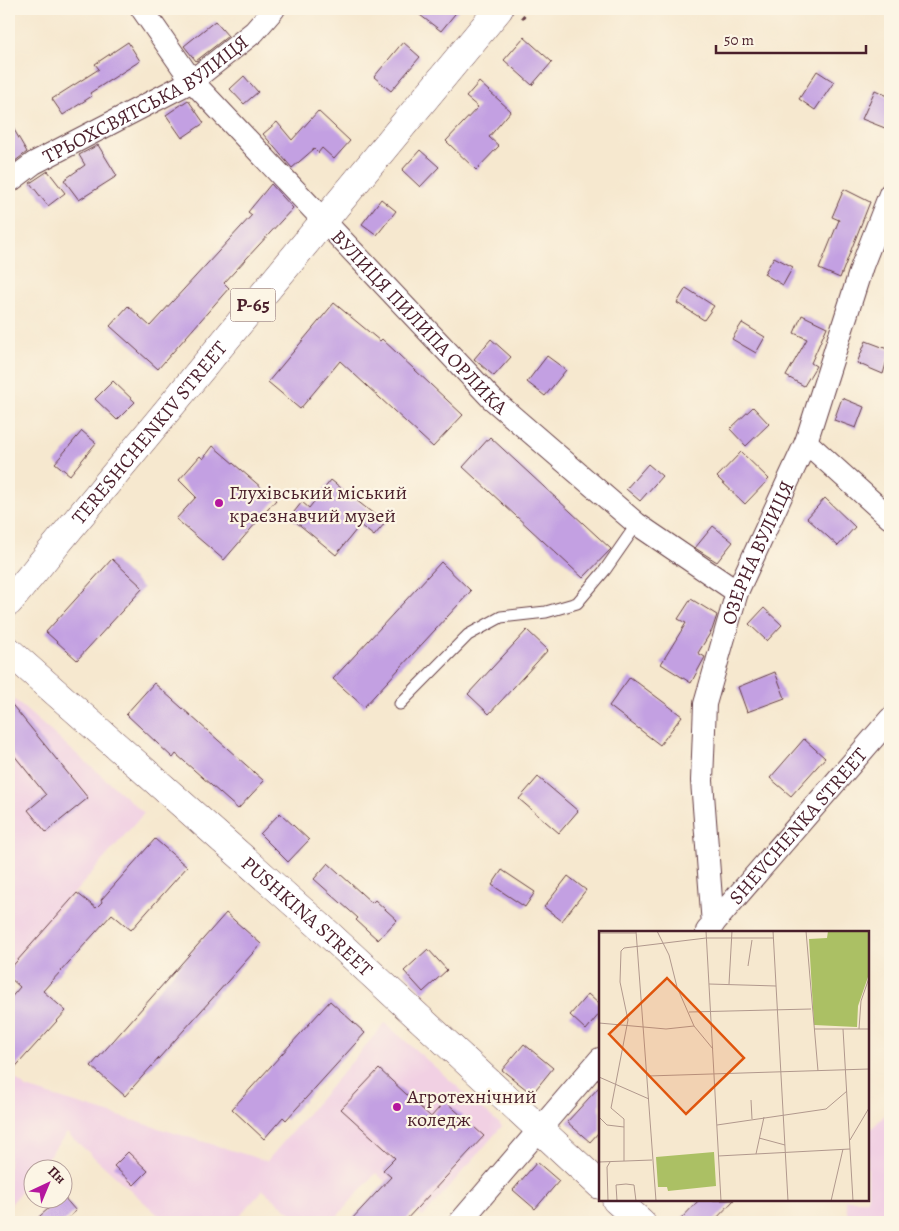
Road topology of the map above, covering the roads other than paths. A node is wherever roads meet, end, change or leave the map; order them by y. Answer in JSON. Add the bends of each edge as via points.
{"nodes":[{"id":1,"x":142,"y":9,"type":"edge"},
{"id":2,"x":274,"y":9,"type":"edge"},
{"id":3,"x":499,"y":9,"type":"edge"},
{"id":4,"x":192,"y":81,"type":"junction"},
{"id":5,"x":9,"y":182,"type":"edge"},
{"id":6,"x":890,"y":194,"type":"edge"},
{"id":7,"x":322,"y":221,"type":"junction"},
{"id":8,"x":806,"y":442,"type":"junction"},
{"id":9,"x":890,"y":518,"type":"edge"},
{"id":10,"x":637,"y":524,"type":"junction"},
{"id":11,"x":737,"y":592,"type":"junction"},
{"id":12,"x":9,"y":602,"type":"edge"},
{"id":13,"x":9,"y":651,"type":"edge"},
{"id":14,"x":400,"y":704,"type":"dead end"},
{"id":15,"x":890,"y":719,"type":"edge"},
{"id":16,"x":710,"y":928,"type":"edge"},
{"id":17,"x":599,"y":1060,"type":"edge"},
{"id":18,"x":541,"y":1130,"type":"junction"},
{"id":19,"x":599,"y":1184,"type":"edge"},
{"id":20,"x":617,"y":1201,"type":"edge"},
{"id":21,"x":460,"y":1222,"type":"edge"},
{"id":22,"x":641,"y":1222,"type":"edge"}],
"edges":[{"from":1,"to":4,"type":"street","name":"ВУЛИЦЯ ПИЛИПА ОРЛИКА"},
{"from":2,"to":4,"type":"street","name":"ТРЬОХСВЯТСЬКА ВУЛИЦЯ","via":[[254,32]]},
{"from":3,"to":7,"type":"street","name":"TERESHCHENKIV STREET","number":"Р-65"},
{"from":4,"to":5,"type":"street","name":"ТРЬОХСВЯТСЬКА ВУЛИЦЯ","via":[[34,163]]},
{"from":4,"to":7,"type":"street","name":"ВУЛИЦЯ ПИЛИПА ОРЛИКА"},
{"from":6,"to":8,"type":"street","name":"ОЗЕРНА ВУЛИЦЯ","via":[[862,266]]},
{"from":7,"to":10,"type":"street","name":"ВУЛИЦЯ ПИЛИПА ОРЛИКА","via":[[492,399]]},
{"from":7,"to":12,"type":"street","name":"TERESHCHENKIV STREET","number":"Р-65"},
{"from":8,"to":9,"type":"street"},
{"from":8,"to":11,"type":"street","name":"ОЗЕРНА ВУЛИЦЯ"},
{"from":10,"to":11,"type":"street","name":"ВУЛИЦЯ ПИЛИПА ОРЛИКА"},
{"from":10,"to":14,"type":"lane","via":[[577,603],[546,612],[501,617],[468,635]]},
{"from":11,"to":16,"type":"street","name":"ОЗЕРНА ВУЛИЦЯ","via":[[705,704],[702,781]]},
{"from":13,"to":18,"type":"street","name":"PUSHKINA STREET","via":[[322,928]]},
{"from":15,"to":16,"type":"street","name":"SHEVCHENKA STREET"},
{"from":17,"to":18,"type":"street"},
{"from":18,"to":19,"type":"street","name":"PUSHKINA STREET"},
{"from":18,"to":21,"type":"street"},
{"from":20,"to":22,"type":"street"}]}
